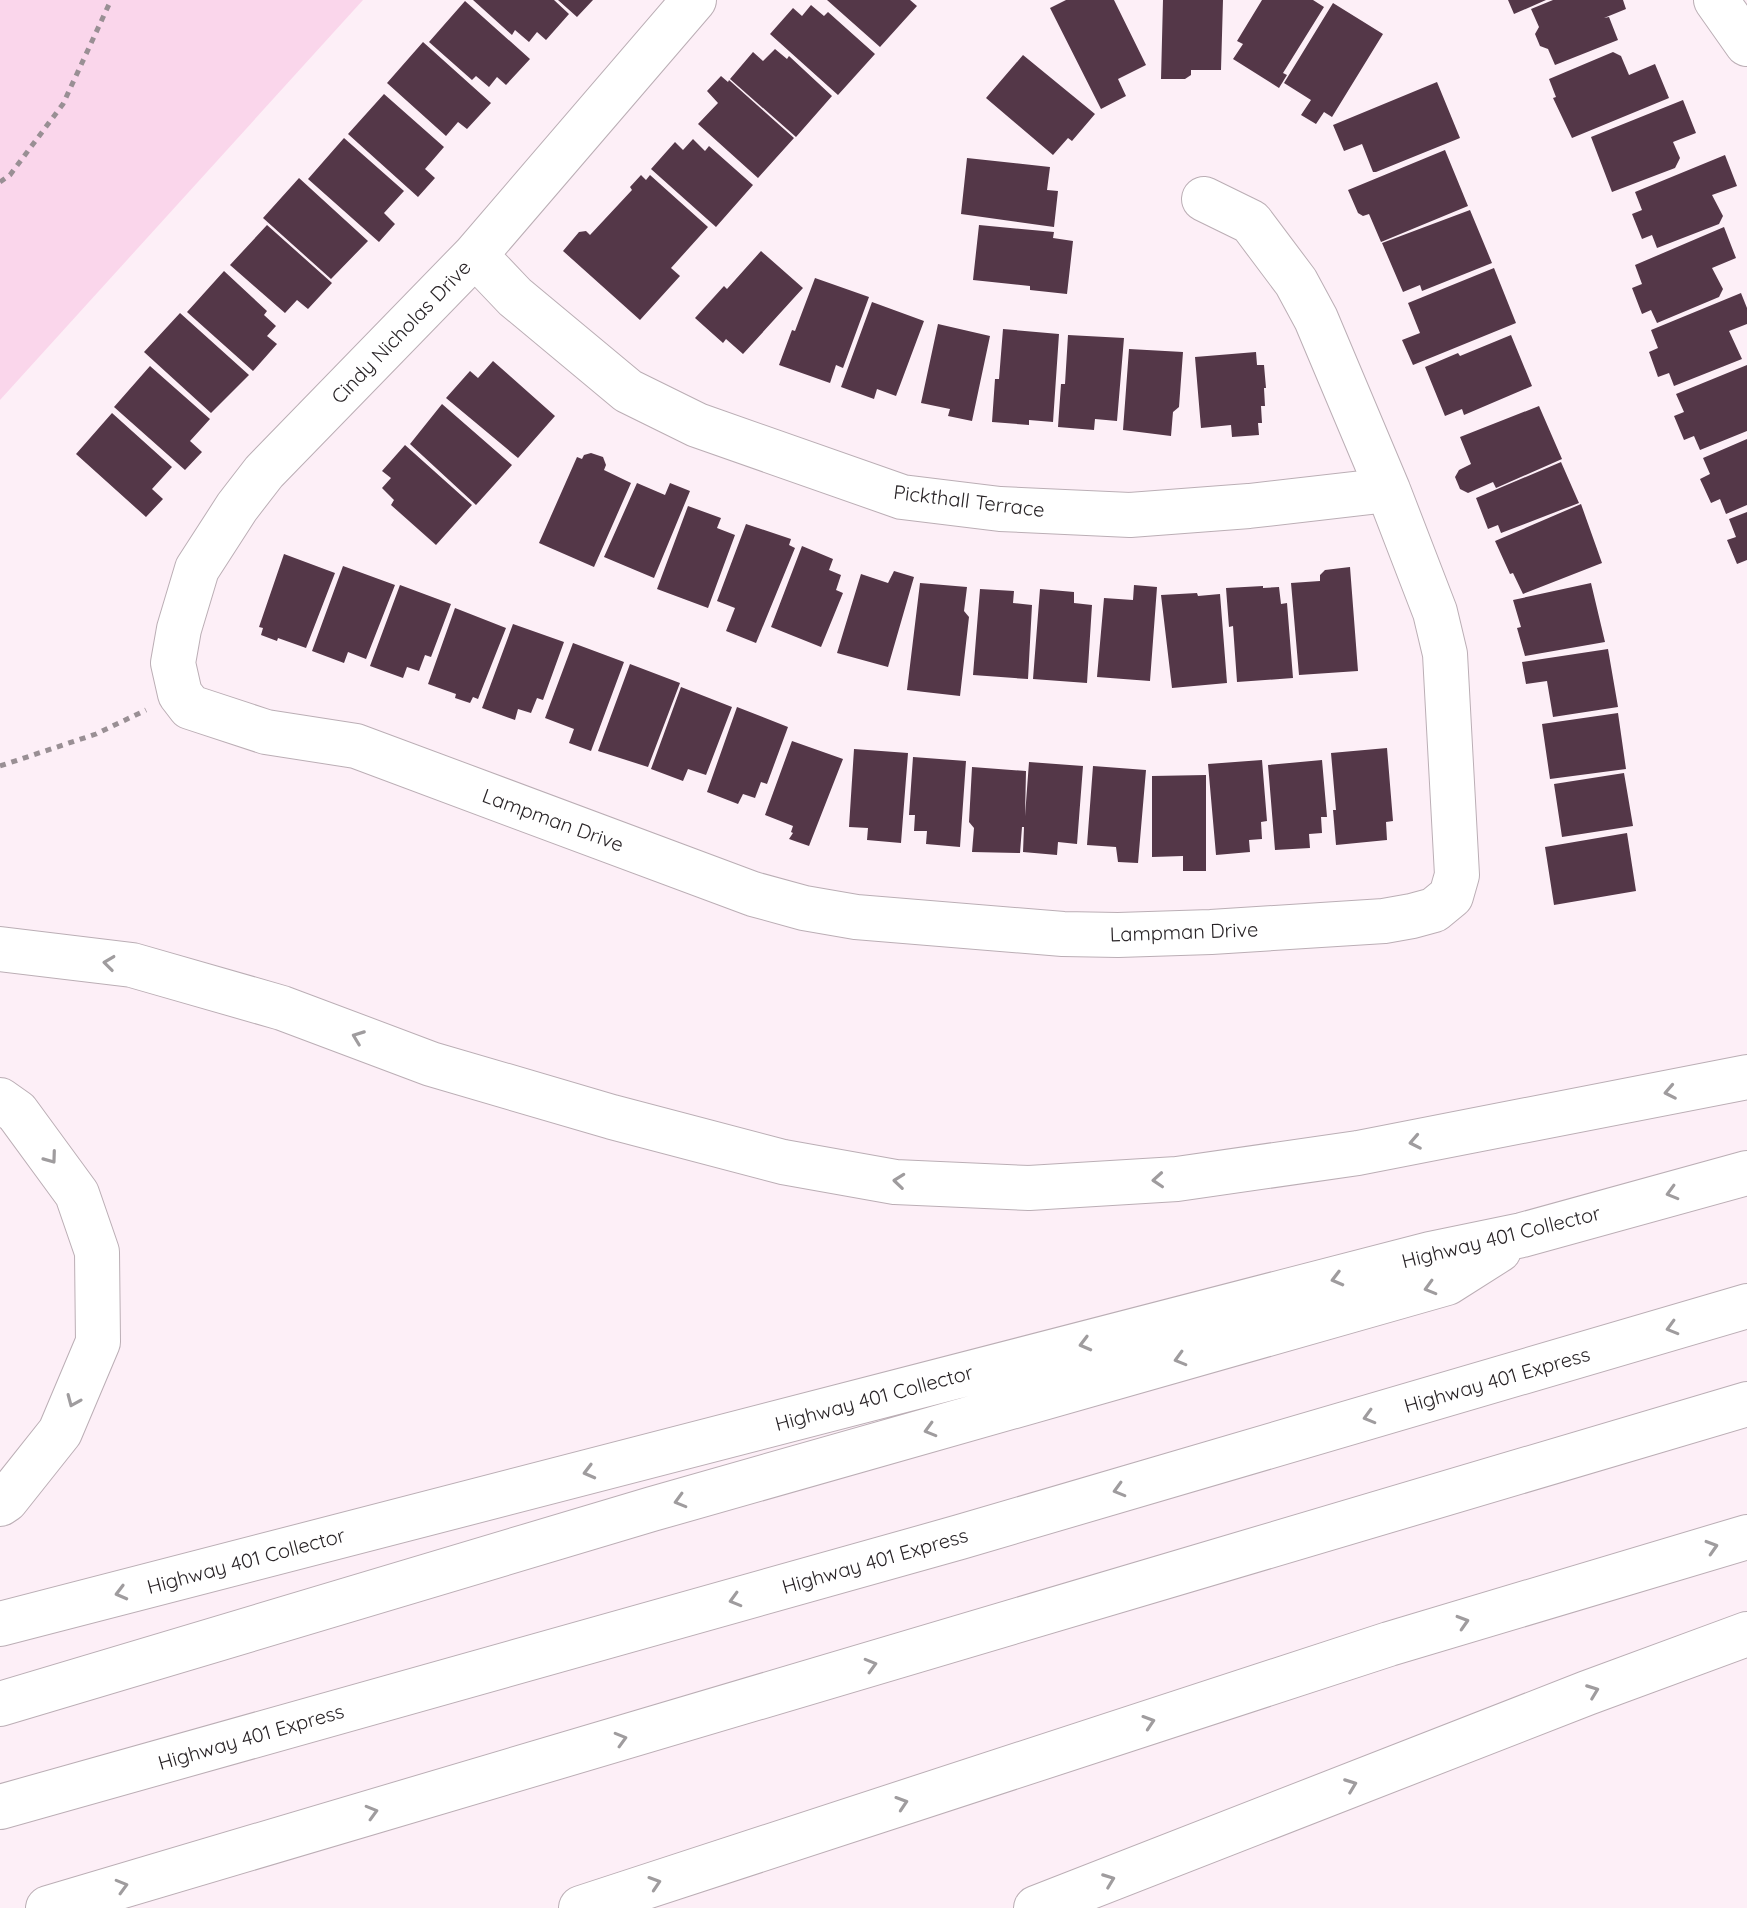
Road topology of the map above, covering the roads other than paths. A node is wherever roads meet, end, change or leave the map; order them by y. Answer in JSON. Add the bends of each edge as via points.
{"nodes":[{"id":1,"x":694,"y":0,"type":"edge"},
{"id":2,"x":1716,"y":0,"type":"edge"},
{"id":3,"x":1747,"y":44,"type":"edge"},
{"id":4,"x":1204,"y":199,"type":"dead end"},
{"id":5,"x":475,"y":255,"type":"junction"},
{"id":6,"x":1388,"y":490,"type":"junction"},
{"id":7,"x":180,"y":694,"type":"joint"},
{"id":8,"x":0,"y":949,"type":"edge"},
{"id":9,"x":1747,"y":1077,"type":"edge"},
{"id":10,"x":0,"y":1100,"type":"edge"},
{"id":11,"x":1747,"y":1173,"type":"edge"},
{"id":12,"x":1522,"y":1235,"type":"junction"},
{"id":13,"x":1747,"y":1306,"type":"edge"},
{"id":14,"x":1747,"y":1404,"type":"edge"},
{"id":15,"x":0,"y":1504,"type":"edge"},
{"id":16,"x":1747,"y":1537,"type":"edge"},
{"id":17,"x":0,"y":1624,"type":"edge"},
{"id":18,"x":1747,"y":1634,"type":"edge"},
{"id":19,"x":0,"y":1704,"type":"edge"},
{"id":20,"x":0,"y":1807,"type":"edge"},
{"id":21,"x":48,"y":1908,"type":"edge"},
{"id":22,"x":581,"y":1908,"type":"edge"},
{"id":23,"x":1036,"y":1908,"type":"edge"}],
"edges":[{"from":1,"to":5,"type":"main road","name":"Cindy Nicholas Drive"},
{"from":2,"to":3,"type":"main road"},
{"from":4,"to":6,"type":"main road","name":"Lampman Drive","via":[[1251,222],[1290,272],[1316,319]]},
{"from":5,"to":6,"type":"main road","name":"Pickthall Terrace","via":[[515,297],[628,391],[697,425],[902,497],[1000,509],[1130,515]]},
{"from":5,"to":7,"type":"main road","name":"Cindy Nicholas Drive","via":[[264,472],[237,507],[197,569],[173,663]]},
{"from":6,"to":7,"type":"main road","name":"Lampman Drive","via":[[1435,612],[1445,654],[1457,875],[1451,896],[1434,910],[1384,921],[1063,934],[804,908],[753,894],[356,746],[229,721],[190,707]]},
{"from":9,"to":8,"type":"main road","one_way":true,"via":[[1358,1153],[1177,1179],[1029,1188],[895,1182],[783,1162],[612,1117],[431,1064],[282,1008],[132,965]]},
{"from":10,"to":15,"type":"main road","one_way":true,"via":[[17,1112],[77,1194],[97,1252],[98,1312],[98,1342],[60,1432]]},
{"from":11,"to":12,"type":"main road","name":"Highway 401 Collector","one_way":true},
{"from":12,"to":17,"type":"main road","name":"Highway 401 Collector","one_way":true,"via":[[1430,1254]]},
{"from":12,"to":19,"type":"main road","one_way":true,"via":[[1447,1283],[652,1509]]},
{"from":13,"to":20,"type":"main road","name":"Highway 401 Express","one_way":true,"via":[[945,1541]]},
{"from":21,"to":14,"type":"main road","one_way":true},
{"from":22,"to":16,"type":"main road","one_way":true,"via":[[1374,1649]]},
{"from":23,"to":18,"type":"main road","one_way":true}]}
